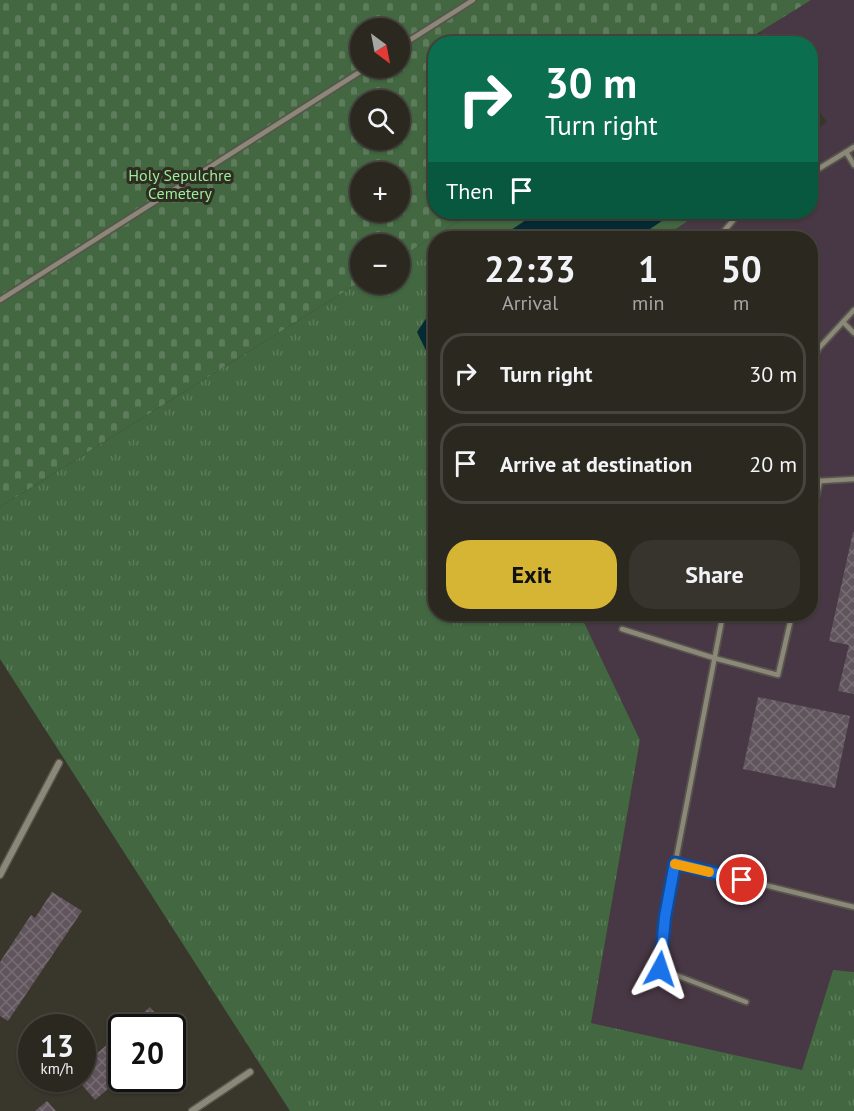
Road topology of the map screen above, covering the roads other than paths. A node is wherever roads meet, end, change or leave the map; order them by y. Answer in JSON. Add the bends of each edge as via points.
{"nodes":[{"id":1,"x":473,"y":0,"type":"edge"},
{"id":2,"x":410,"y":40,"type":"edge"},
{"id":3,"x":350,"y":78,"type":"edge"},
{"id":4,"x":854,"y":147,"type":"edge"},
{"id":5,"x":846,"y":152,"type":"junction"},
{"id":6,"x":854,"y":165,"type":"edge"},
{"id":7,"x":818,"y":169,"type":"edge"},
{"id":8,"x":734,"y":219,"type":"edge"},
{"id":9,"x":724,"y":231,"type":"edge"},
{"id":10,"x":0,"y":300,"type":"edge"},
{"id":11,"x":854,"y":310,"type":"edge"},
{"id":12,"x":843,"y":322,"type":"junction"},
{"id":13,"x":854,"y":333,"type":"edge"},
{"id":14,"x":818,"y":350,"type":"edge"},
{"id":15,"x":854,"y":479,"type":"edge"},
{"id":16,"x":820,"y":481,"type":"joint"},
{"id":17,"x":818,"y":490,"type":"edge"},
{"id":18,"x":722,"y":621,"type":"edge"},
{"id":19,"x":790,"y":621,"type":"edge"},
{"id":20,"x":622,"y":628,"type":"dead end"},
{"id":21,"x":714,"y":658,"type":"junction"},
{"id":22,"x":59,"y":764,"type":"dead end"},
{"id":23,"x":675,"y":863,"type":"junction"},
{"id":24,"x":0,"y":875,"type":"edge"},
{"id":25,"x":854,"y":907,"type":"edge"},
{"id":26,"x":746,"y":1002,"type":"dead end"},
{"id":27,"x":250,"y":1072,"type":"dead end"},
{"id":28,"x":192,"y":1111,"type":"edge"}],
"edges":[{"from":1,"to":2,"type":"lane"},
{"from":3,"to":10,"type":"lane"},
{"from":4,"to":5,"type":"lane"},
{"from":5,"to":6,"type":"lane"},
{"from":5,"to":7,"type":"lane"},
{"from":8,"to":9,"type":"lane"},
{"from":11,"to":12,"type":"lane"},
{"from":12,"to":13,"type":"lane"},
{"from":12,"to":14,"type":"lane"},
{"from":15,"to":16,"type":"lane"},
{"from":16,"to":17,"type":"lane"},
{"from":18,"to":21,"type":"lane"},
{"from":19,"to":21,"type":"lane","via":[[778,675]]},
{"from":20,"to":21,"type":"lane"},
{"from":21,"to":23,"type":"lane"},
{"from":22,"to":24,"type":"street"},
{"from":23,"to":25,"type":"lane"},
{"from":23,"to":26,"type":"lane","via":[[660,969]]},
{"from":27,"to":28,"type":"street"}]}
